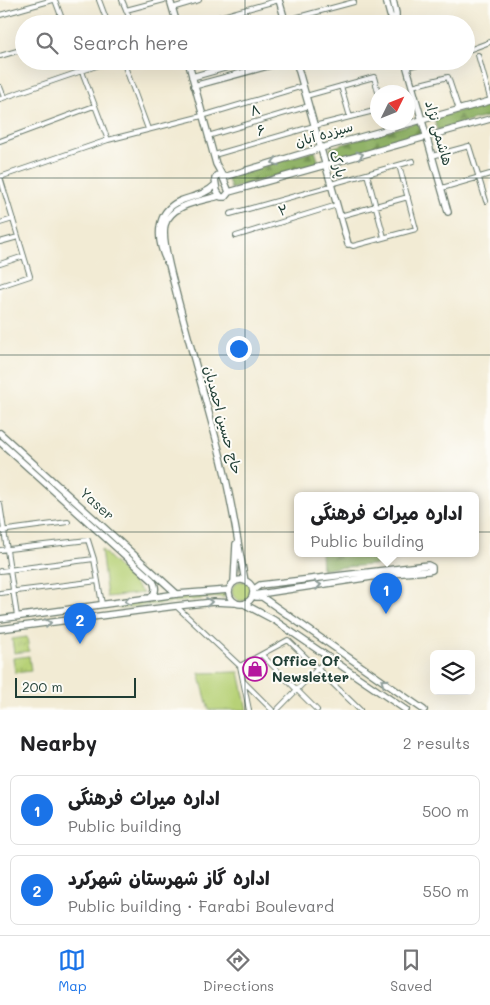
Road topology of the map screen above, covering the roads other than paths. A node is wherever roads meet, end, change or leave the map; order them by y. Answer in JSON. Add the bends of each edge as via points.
{"nodes":[{"id":1,"x":54,"y":0,"type":"edge"},
{"id":2,"x":99,"y":0,"type":"edge"},
{"id":3,"x":122,"y":0,"type":"edge"},
{"id":4,"x":164,"y":0,"type":"edge"},
{"id":5,"x":170,"y":0,"type":"edge"},
{"id":6,"x":199,"y":0,"type":"edge"},
{"id":7,"x":279,"y":0,"type":"edge"},
{"id":8,"x":386,"y":0,"type":"edge"},
{"id":9,"x":393,"y":0,"type":"edge"},
{"id":10,"x":354,"y":2,"type":"dead end"},
{"id":11,"x":172,"y":8,"type":"junction"},
{"id":12,"x":126,"y":10,"type":"junction"},
{"id":13,"x":60,"y":15,"type":"edge"},
{"id":14,"x":105,"y":15,"type":"edge"},
{"id":15,"x":128,"y":15,"type":"edge"},
{"id":16,"x":174,"y":15,"type":"edge"},
{"id":17,"x":226,"y":15,"type":"edge"},
{"id":18,"x":283,"y":15,"type":"edge"},
{"id":19,"x":309,"y":15,"type":"edge"},
{"id":20,"x":390,"y":15,"type":"edge"},
{"id":21,"x":396,"y":15,"type":"edge"},
{"id":22,"x":0,"y":16,"type":"edge"},
{"id":23,"x":490,"y":42,"type":"edge"},
{"id":24,"x":475,"y":48,"type":"edge"},
{"id":25,"x":15,"y":52,"type":"edge"},
{"id":26,"x":0,"y":56,"type":"edge"},
{"id":27,"x":478,"y":56,"type":"dead end"},
{"id":28,"x":85,"y":70,"type":"edge"},
{"id":29,"x":126,"y":70,"type":"edge"},
{"id":30,"x":190,"y":70,"type":"edge"},
{"id":31,"x":217,"y":70,"type":"edge"},
{"id":32,"x":253,"y":70,"type":"edge"},
{"id":33,"x":299,"y":70,"type":"edge"},
{"id":34,"x":408,"y":70,"type":"edge"},
{"id":35,"x":82,"y":71,"type":"junction"},
{"id":36,"x":192,"y":77,"type":"junction"},
{"id":37,"x":376,"y":85,"type":"edge"},
{"id":38,"x":412,"y":85,"type":"edge"},
{"id":39,"x":415,"y":85,"type":"edge"},
{"id":40,"x":194,"y":86,"type":"junction"},
{"id":41,"x":303,"y":86,"type":"junction"},
{"id":42,"x":341,"y":86,"type":"junction"},
{"id":43,"x":0,"y":87,"type":"edge"},
{"id":44,"x":306,"y":96,"type":"junction"},
{"id":45,"x":415,"y":96,"type":"edge"},
{"id":46,"x":2,"y":98,"type":"edge"},
{"id":47,"x":490,"y":100,"type":"edge"},
{"id":48,"x":94,"y":106,"type":"junction"},
{"id":49,"x":309,"y":106,"type":"junction"},
{"id":50,"x":459,"y":110,"type":"junction"},
{"id":51,"x":370,"y":112,"type":"edge"},
{"id":52,"x":202,"y":116,"type":"junction"},
{"id":53,"x":350,"y":117,"type":"junction"},
{"id":54,"x":422,"y":120,"type":"junction"},
{"id":55,"x":490,"y":120,"type":"edge"},
{"id":56,"x":314,"y":126,"type":"junction"},
{"id":57,"x":148,"y":129,"type":"junction"},
{"id":58,"x":208,"y":136,"type":"junction"},
{"id":59,"x":427,"y":136,"type":"junction"},
{"id":60,"x":108,"y":140,"type":"junction"},
{"id":61,"x":0,"y":141,"type":"edge"},
{"id":62,"x":321,"y":148,"type":"junction"},
{"id":63,"x":214,"y":155,"type":"junction"},
{"id":64,"x":432,"y":156,"type":"junction"},
{"id":65,"x":414,"y":161,"type":"dead end"},
{"id":66,"x":216,"y":164,"type":"junction"},
{"id":67,"x":325,"y":165,"type":"junction"},
{"id":68,"x":399,"y":165,"type":"junction"},
{"id":69,"x":368,"y":174,"type":"junction"},
{"id":70,"x":490,"y":174,"type":"edge"},
{"id":71,"x":223,"y":176,"type":"junction"},
{"id":72,"x":216,"y":177,"type":"junction"},
{"id":73,"x":478,"y":177,"type":"junction"},
{"id":74,"x":0,"y":179,"type":"edge"},
{"id":75,"x":215,"y":185,"type":"junction"},
{"id":76,"x":331,"y":185,"type":"junction"},
{"id":77,"x":442,"y":188,"type":"junction"},
{"id":78,"x":229,"y":192,"type":"junction"},
{"id":79,"x":220,"y":196,"type":"junction"},
{"id":80,"x":408,"y":197,"type":"junction"},
{"id":81,"x":7,"y":200,"type":"junction"},
{"id":82,"x":486,"y":201,"type":"dead end"},
{"id":83,"x":0,"y":202,"type":"edge"},
{"id":84,"x":337,"y":205,"type":"junction"},
{"id":85,"x":376,"y":206,"type":"junction"},
{"id":86,"x":448,"y":212,"type":"dead end"},
{"id":87,"x":230,"y":214,"type":"dead end"},
{"id":88,"x":340,"y":216,"type":"junction"},
{"id":89,"x":13,"y":219,"type":"junction"},
{"id":90,"x":0,"y":223,"type":"edge"},
{"id":91,"x":236,"y":236,"type":"dead end"},
{"id":92,"x":18,"y":237,"type":"junction"},
{"id":93,"x":384,"y":237,"type":"junction"},
{"id":94,"x":0,"y":242,"type":"edge"},
{"id":95,"x":348,"y":244,"type":"joint"},
{"id":96,"x":24,"y":256,"type":"junction"},
{"id":97,"x":0,"y":264,"type":"edge"},
{"id":98,"x":170,"y":268,"type":"junction"},
{"id":99,"x":0,"y":286,"type":"edge"},
{"id":100,"x":0,"y":433,"type":"edge"},
{"id":101,"x":0,"y":442,"type":"edge"},
{"id":102,"x":0,"y":504,"type":"edge"},
{"id":103,"x":74,"y":505,"type":"junction"},
{"id":104,"x":0,"y":509,"type":"edge"},
{"id":105,"x":68,"y":522,"type":"dead end"},
{"id":106,"x":2,"y":531,"type":"edge"},
{"id":107,"x":236,"y":532,"type":"junction"},
{"id":108,"x":6,"y":549,"type":"junction"},
{"id":109,"x":0,"y":550,"type":"edge"},
{"id":110,"x":94,"y":559,"type":"junction"},
{"id":111,"x":10,"y":570,"type":"junction"},
{"id":112,"x":0,"y":571,"type":"edge"},
{"id":113,"x":391,"y":572,"type":"junction"},
{"id":114,"x":98,"y":581,"type":"junction"},
{"id":115,"x":245,"y":581,"type":"junction"},
{"id":116,"x":294,"y":581,"type":"junction"},
{"id":117,"x":234,"y":582,"type":"junction"},
{"id":118,"x":295,"y":589,"type":"junction"},
{"id":119,"x":229,"y":590,"type":"junction"},
{"id":120,"x":13,"y":591,"type":"junction"},
{"id":121,"x":0,"y":593,"type":"edge"},
{"id":122,"x":177,"y":594,"type":"junction"},
{"id":123,"x":252,"y":594,"type":"junction"},
{"id":124,"x":150,"y":598,"type":"junction"},
{"id":125,"x":234,"y":603,"type":"junction"},
{"id":126,"x":102,"y":604,"type":"junction"},
{"id":127,"x":244,"y":604,"type":"junction"},
{"id":128,"x":176,"y":606,"type":"junction"},
{"id":129,"x":104,"y":615,"type":"junction"},
{"id":130,"x":17,"y":616,"type":"junction"},
{"id":131,"x":0,"y":619,"type":"edge"},
{"id":132,"x":0,"y":629,"type":"edge"},
{"id":133,"x":262,"y":655,"type":"junction"},
{"id":134,"x":329,"y":657,"type":"junction"},
{"id":135,"x":240,"y":666,"type":"junction"},
{"id":136,"x":318,"y":668,"type":"junction"},
{"id":137,"x":243,"y":681,"type":"junction"},
{"id":138,"x":296,"y":690,"type":"junction"},
{"id":139,"x":249,"y":710,"type":"edge"},
{"id":140,"x":272,"y":710,"type":"edge"},
{"id":141,"x":278,"y":710,"type":"edge"},
{"id":142,"x":316,"y":710,"type":"edge"},
{"id":143,"x":360,"y":710,"type":"edge"},
{"id":144,"x":406,"y":710,"type":"edge"},
{"id":145,"x":424,"y":710,"type":"edge"}],
"edges":[{"from":1,"to":13,"type":"street"},
{"from":1,"to":22,"type":"street"},
{"from":2,"to":14,"type":"street"},
{"from":3,"to":12,"type":"street"},
{"from":4,"to":12,"type":"street"},
{"from":5,"to":11,"type":"main road"},
{"from":6,"to":11,"type":"street"},
{"from":7,"to":17,"type":"street"},
{"from":7,"to":18,"type":"main road"},
{"from":8,"to":20,"type":"main road"},
{"from":9,"to":21,"type":"main road"},
{"from":10,"to":19,"type":"street"},
{"from":11,"to":16,"type":"main road"},
{"from":12,"to":15,"type":"street"},
{"from":23,"to":24,"type":"street"},
{"from":25,"to":26,"type":"street"},
{"from":27,"to":47,"type":"street"},
{"from":28,"to":35,"type":"street"},
{"from":29,"to":57,"type":"street"},
{"from":30,"to":36,"type":"main road"},
{"from":31,"to":36,"type":"main road"},
{"from":32,"to":40,"type":"main road"},
{"from":33,"to":41,"type":"main road","name":"پارک"},
{"from":34,"to":38,"type":"main road","name":"هاشمی نژاد"},
{"from":35,"to":46,"type":"street"},
{"from":35,"to":48,"type":"street"},
{"from":36,"to":40,"type":"main road"},
{"from":37,"to":42,"type":"street","via":[[374,76]]},
{"from":39,"to":50,"type":"street","via":[[448,77]]},
{"from":40,"to":52,"type":"main road"},
{"from":41,"to":44,"type":"main road","name":"پارک"},
{"from":41,"to":52,"type":"street"},
{"from":42,"to":44,"type":"street"},
{"from":42,"to":53,"type":"street"},
{"from":43,"to":46,"type":"street"},
{"from":44,"to":49,"type":"main road","name":"پارک"},
{"from":45,"to":54,"type":"main road","name":"هاشمی نژاد"},
{"from":47,"to":50,"type":"main road","name":"سیزده آبان"},
{"from":48,"to":60,"type":"street"},
{"from":48,"to":61,"type":"street"},
{"from":49,"to":56,"type":"main road","name":"پارک"},
{"from":49,"to":58,"type":"street","name":"۸"},
{"from":50,"to":54,"type":"main road","name":"سیزده آبان"},
{"from":51,"to":53,"type":"street","name":"۶"},
{"from":52,"to":57,"type":"street"},
{"from":52,"to":58,"type":"main road"},
{"from":53,"to":56,"type":"street","name":"۶"},
{"from":54,"to":59,"type":"main road","name":"هاشمی نژاد"},
{"from":54,"to":62,"type":"main road","name":"سیزده آبان"},
{"from":55,"to":59,"type":"main road"},
{"from":56,"to":62,"type":"main road","name":"پارک"},
{"from":56,"to":63,"type":"street","name":"۶"},
{"from":57,"to":60,"type":"street"},
{"from":58,"to":63,"type":"main road"},
{"from":59,"to":64,"type":"main road","name":"هاشمی نژاد"},
{"from":67,"to":59,"type":"main road","one_way":true},
{"from":60,"to":74,"type":"street"},
{"from":62,"to":67,"type":"main road","name":"پارک"},
{"from":62,"to":71,"type":"main road","name":"سیزده آبان","one_way":true},
{"from":63,"to":66,"type":"main road"},
{"from":64,"to":73,"type":"street","via":[[469,146]]},
{"from":64,"to":77,"type":"main road","name":"هاشمی نژاد"},
{"from":65,"to":68,"type":"street"},
{"from":66,"to":71,"type":"main road"},
{"from":66,"to":72,"type":"main road"},
{"from":67,"to":76,"type":"main road","name":"پارک"},
{"from":67,"to":78,"type":"main road"},
{"from":68,"to":69,"type":"street"},
{"from":68,"to":80,"type":"street"},
{"from":69,"to":76,"type":"street"},
{"from":69,"to":85,"type":"street"},
{"from":70,"to":73,"type":"street"},
{"from":71,"to":72,"type":"main road","name":"سیزده آبان"},
{"from":71,"to":78,"type":"main road"},
{"from":72,"to":75,"type":"main road"},
{"from":73,"to":77,"type":"street"},
{"from":73,"to":82,"type":"street"},
{"from":74,"to":81,"type":"street"},
{"from":75,"to":79,"type":"main road"},
{"from":75,"to":98,"type":"main road","name":"حاج حسین احمدیان","via":[[206,193],[175,204],[162,218],[160,244]]},
{"from":76,"to":84,"type":"main road","name":"پارک"},
{"from":76,"to":87,"type":"street"},
{"from":77,"to":86,"type":"main road","name":"هاشمی نژاد"},
{"from":78,"to":79,"type":"main road","name":"حاج حسین احمدیان"},
{"from":79,"to":98,"type":"main road","name":"حاج حسین احمدیان","via":[[181,208],[168,218],[164,230]]},
{"from":80,"to":85,"type":"street"},
{"from":80,"to":93,"type":"street","via":[[416,229]]},
{"from":81,"to":83,"type":"street"},
{"from":81,"to":89,"type":"street"},
{"from":84,"to":88,"type":"main road","name":"پارک"},
{"from":84,"to":91,"type":"street","name":"۲"},
{"from":85,"to":88,"type":"street"},
{"from":85,"to":93,"type":"street"},
{"from":88,"to":95,"type":"main road","name":"پارک"},
{"from":89,"to":90,"type":"street"},
{"from":89,"to":92,"type":"street"},
{"from":92,"to":94,"type":"street"},
{"from":92,"to":96,"type":"street"},
{"from":93,"to":95,"type":"street","via":[[353,246]]},
{"from":96,"to":97,"type":"street"},
{"from":96,"to":99,"type":"street","via":[[30,276]]},
{"from":98,"to":107,"type":"main road","name":"حاج حسین احمدیان","via":[[220,454]]},
{"from":100,"to":103,"type":"main road","name":"Yaser"},
{"from":101,"to":103,"type":"main road","name":"Yaser"},
{"from":102,"to":104,"type":"street"},
{"from":103,"to":122,"type":"main road","name":"Yaser"},
{"from":103,"to":124,"type":"main road","name":"Yaser","via":[[152,580],[155,590]]},
{"from":104,"to":106,"type":"street"},
{"from":105,"to":106,"type":"street"},
{"from":106,"to":108,"type":"street"},
{"from":107,"to":115,"type":"main road","name":"حاج حسین احمدیان"},
{"from":107,"to":117,"type":"main road"},
{"from":108,"to":109,"type":"street"},
{"from":108,"to":110,"type":"street","via":[[88,540]]},
{"from":108,"to":111,"type":"street"},
{"from":110,"to":111,"type":"street"},
{"from":110,"to":114,"type":"street"},
{"from":111,"to":112,"type":"street"},
{"from":111,"to":120,"type":"street"},
{"from":113,"to":113,"type":"main road","via":[[428,571],[432,567],[428,565]]},
{"from":113,"to":116,"type":"main road"},
{"from":118,"to":113,"type":"main road","one_way":true},
{"from":114,"to":120,"type":"street"},
{"from":114,"to":126,"type":"street"},
{"from":115,"to":117,"type":"main road"},
{"from":115,"to":123,"type":"main road","via":[[250,584]]},
{"from":116,"to":118,"type":"main road"},
{"from":116,"to":123,"type":"main road","via":[[260,586]]},
{"from":117,"to":119,"type":"main road"},
{"from":118,"to":123,"type":"main road"},
{"from":119,"to":122,"type":"main road"},
{"from":119,"to":125,"type":"main road","via":[[229,597]]},
{"from":120,"to":121,"type":"street"},
{"from":120,"to":130,"type":"street"},
{"from":122,"to":124,"type":"main road"},
{"from":123,"to":127,"type":"main road"},
{"from":145,"to":123,"type":"main road","one_way":true},
{"from":124,"to":126,"type":"main road","one_way":true},
{"from":125,"to":127,"type":"main road"},
{"from":128,"to":125,"type":"main road","one_way":true},
{"from":126,"to":129,"type":"main road"},
{"from":126,"to":130,"type":"main road"},
{"from":127,"to":134,"type":"main road"},
{"from":128,"to":129,"type":"main road"},
{"from":128,"to":135,"type":"street"},
{"from":132,"to":129,"type":"main road","one_way":true},
{"from":130,"to":131,"type":"main road"},
{"from":133,"to":135,"type":"street"},
{"from":133,"to":136,"type":"street","via":[[288,640]]},
{"from":133,"to":138,"type":"street"},
{"from":134,"to":136,"type":"street"},
{"from":134,"to":144,"type":"main road"},
{"from":135,"to":137,"type":"street"},
{"from":136,"to":138,"type":"street"},
{"from":136,"to":143,"type":"street"},
{"from":137,"to":139,"type":"street"},
{"from":137,"to":140,"type":"street"},
{"from":138,"to":141,"type":"street"},
{"from":138,"to":142,"type":"street"}]}
